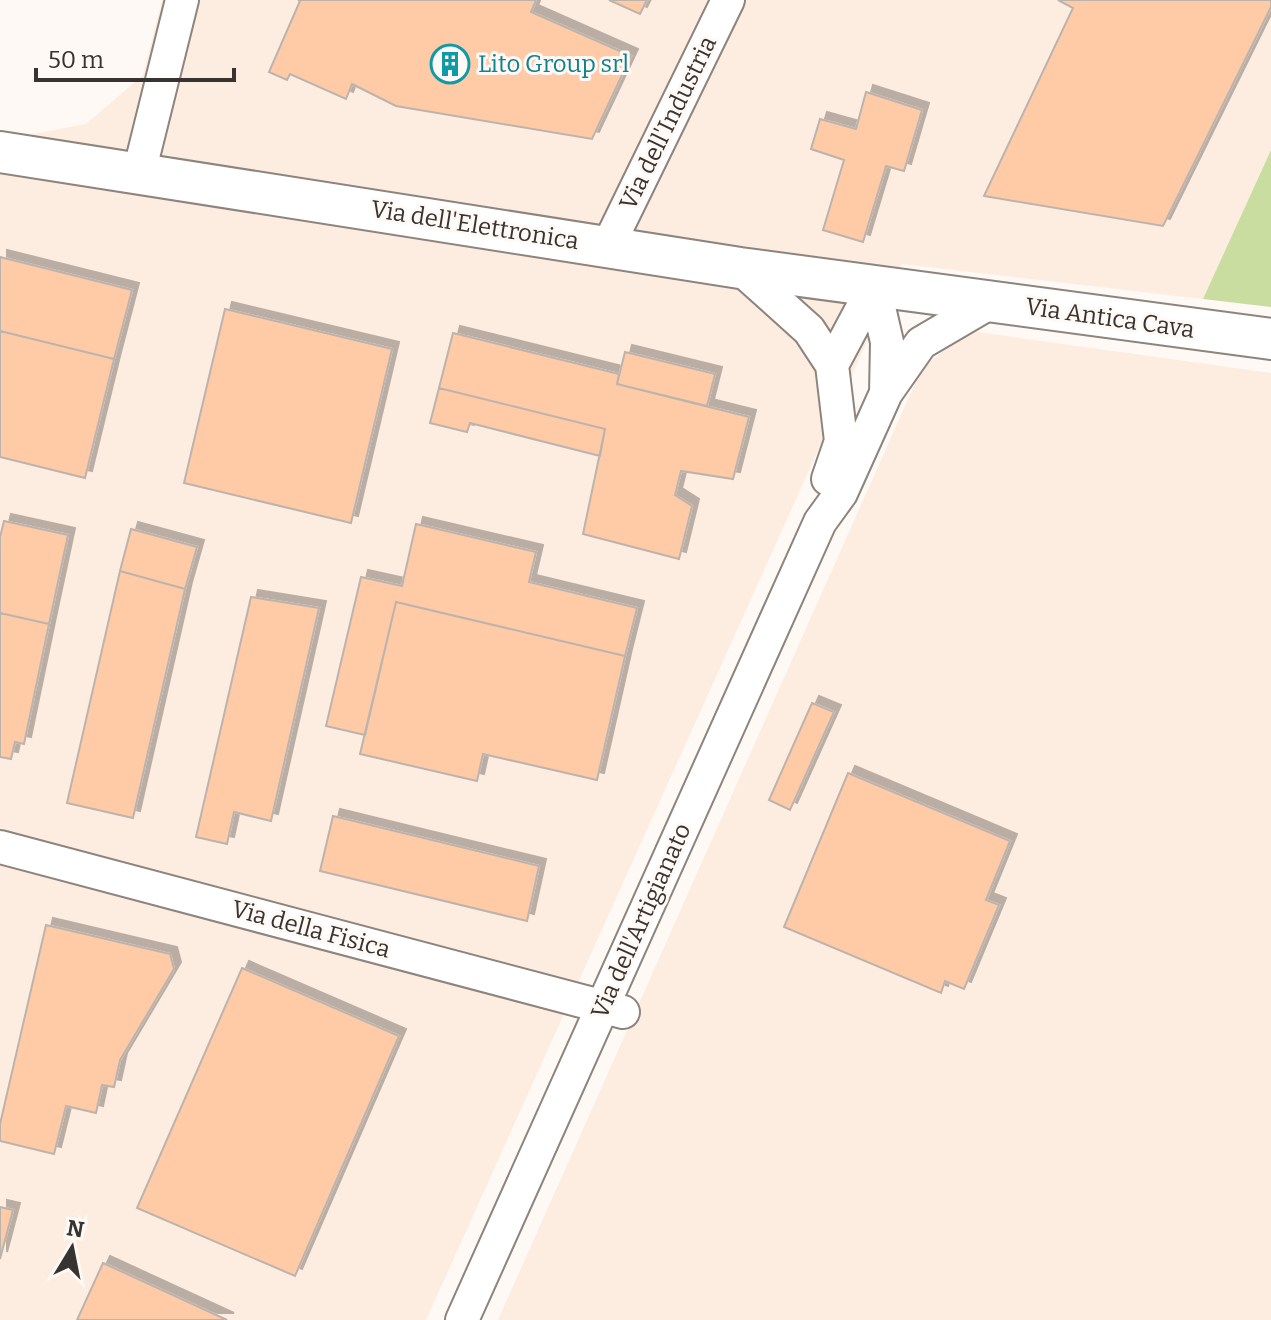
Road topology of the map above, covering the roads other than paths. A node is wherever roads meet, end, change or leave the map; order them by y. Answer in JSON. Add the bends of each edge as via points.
{"nodes":[{"id":1,"x":182,"y":0,"type":"edge"},
{"id":2,"x":728,"y":0,"type":"edge"},
{"id":3,"x":0,"y":152,"type":"edge"},
{"id":4,"x":139,"y":173,"type":"junction"},
{"id":5,"x":608,"y":246,"type":"junction"},
{"id":6,"x":740,"y":268,"type":"junction"},
{"id":7,"x":874,"y":286,"type":"junction"},
{"id":8,"x":950,"y":296,"type":"joint"},
{"id":9,"x":991,"y":302,"type":"junction"},
{"id":10,"x":1271,"y":339,"type":"edge"},
{"id":11,"x":832,"y":365,"type":"junction"},
{"id":12,"x":886,"y":393,"type":"junction"},
{"id":13,"x":820,"y":522,"type":"junction"},
{"id":14,"x":0,"y":847,"type":"edge"},
{"id":15,"x":613,"y":1008,"type":"junction"},
{"id":16,"x":462,"y":1320,"type":"edge"}],
"edges":[{"from":1,"to":4,"type":"street"},
{"from":2,"to":5,"type":"street","name":"Via dell'Industria"},
{"from":3,"to":4,"type":"street","name":"Via dell'Elettronica"},
{"from":4,"to":5,"type":"street","name":"Via dell'Elettronica"},
{"from":5,"to":6,"type":"street","name":"Via dell'Elettronica"},
{"from":6,"to":7,"type":"street","name":"Via dell'Elettronica"},
{"from":6,"to":11,"type":"street","name":"Via dell'Artigianato","via":[[809,330]]},
{"from":7,"to":8,"type":"street","name":"Via dell'Elettronica"},
{"from":7,"to":11,"type":"street"},
{"from":7,"to":12,"type":"street","name":"Via dell'Artigianato","via":[[887,342]]},
{"from":8,"to":9,"type":"street","name":"Via Antica Cava"},
{"from":9,"to":10,"type":"street","name":"Via Antica Cava"},
{"from":9,"to":12,"type":"street","name":"Via dell'Artigianato","via":[[921,343]]},
{"from":11,"to":13,"type":"street","name":"Via dell'Artigianato","via":[[841,441]]},
{"from":12,"to":13,"type":"street","name":"Via dell'Artigianato","via":[[841,493]]},
{"from":13,"to":15,"type":"street","name":"Via dell'Artigianato"},
{"from":14,"to":15,"type":"street","name":"Via della Fisica"},
{"from":15,"to":16,"type":"street","name":"Via dell'Artigianato"}]}
